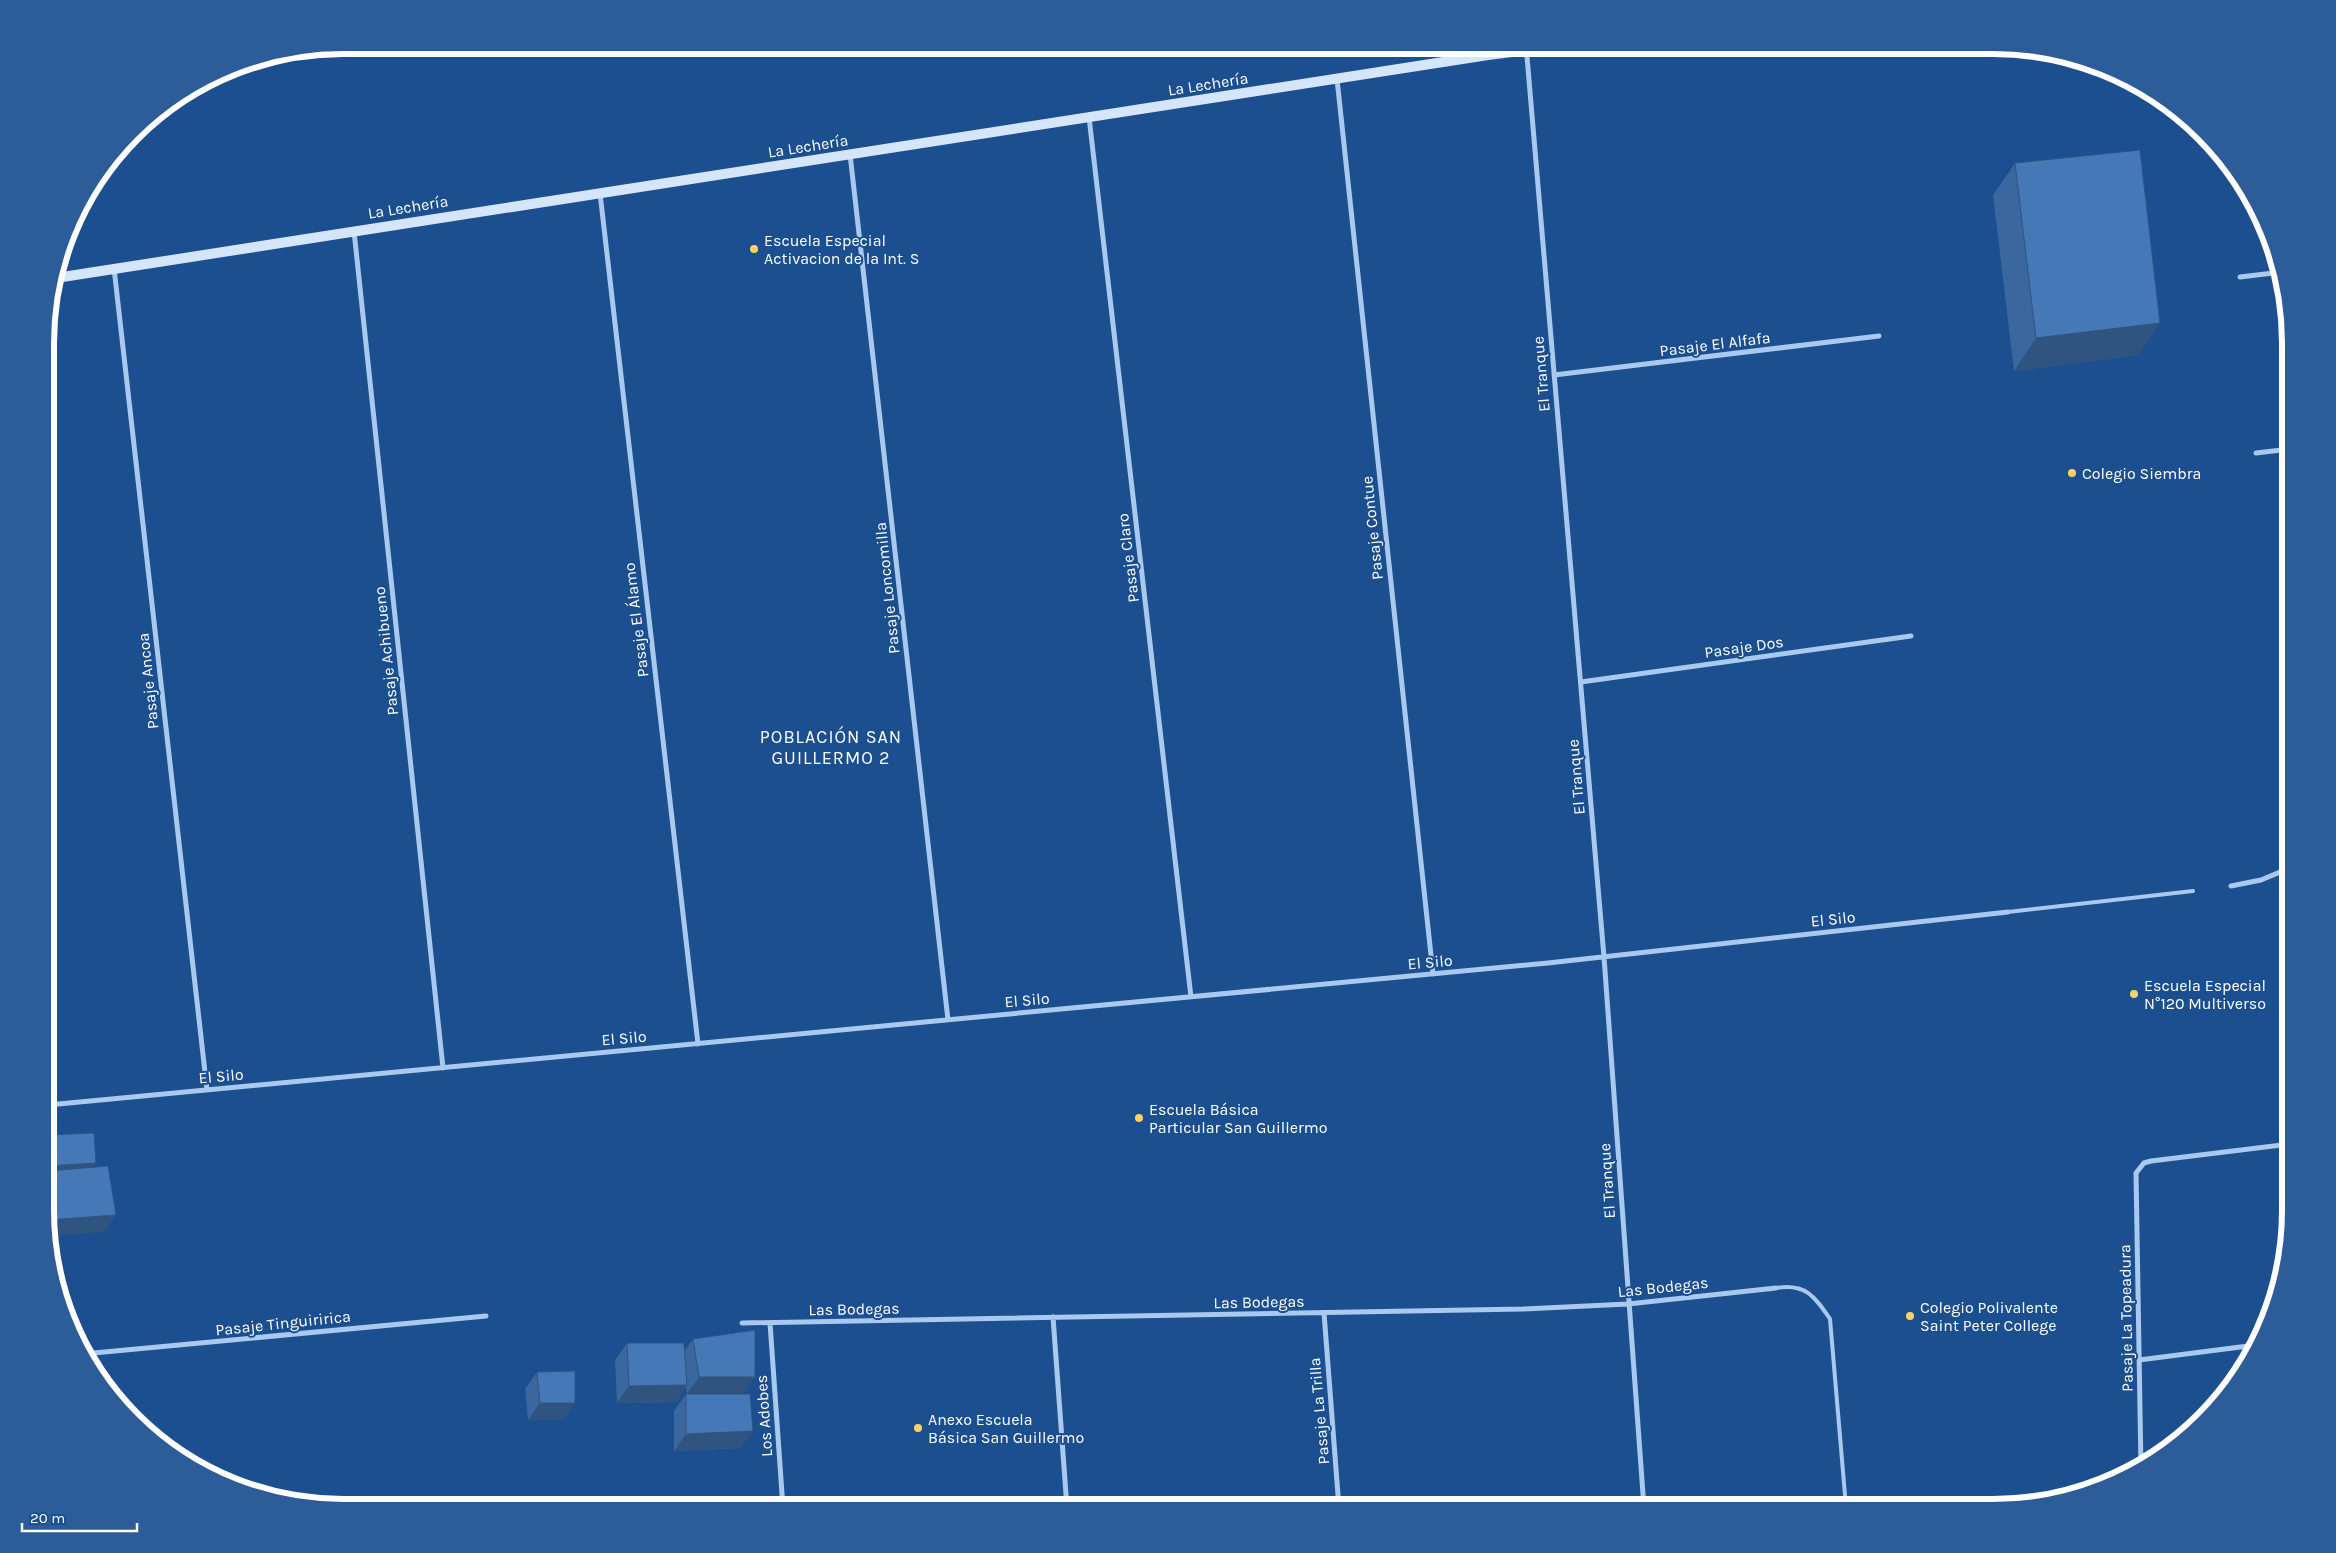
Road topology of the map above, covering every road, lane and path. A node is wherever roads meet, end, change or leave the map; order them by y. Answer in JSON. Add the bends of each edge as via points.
{"nodes":[{"id":1,"x":1485,"y":54,"type":"edge"},
{"id":2,"x":1527,"y":54,"type":"edge"},
{"id":3,"x":1337,"y":79,"type":"junction"},
{"id":4,"x":1089,"y":117,"type":"junction"},
{"id":5,"x":850,"y":154,"type":"junction"},
{"id":6,"x":600,"y":193,"type":"junction"},
{"id":7,"x":354,"y":231,"type":"junction"},
{"id":8,"x":114,"y":268,"type":"junction"},
{"id":9,"x":2273,"y":273,"type":"edge"},
{"id":10,"x":61,"y":277,"type":"edge"},
{"id":11,"x":2240,"y":277,"type":"dead end"},
{"id":12,"x":1879,"y":336,"type":"dead end"},
{"id":13,"x":1554,"y":374,"type":"junction"},
{"id":14,"x":2282,"y":450,"type":"edge"},
{"id":15,"x":2256,"y":453,"type":"dead end"},
{"id":16,"x":1910,"y":636,"type":"dead end"},
{"id":17,"x":1581,"y":682,"type":"junction"},
{"id":18,"x":2282,"y":871,"type":"edge"},
{"id":19,"x":2231,"y":886,"type":"dead end"},
{"id":20,"x":2193,"y":891,"type":"dead end"},
{"id":21,"x":2008,"y":912,"type":"joint"},
{"id":22,"x":1604,"y":957,"type":"junction"},
{"id":23,"x":1433,"y":974,"type":"junction"},
{"id":24,"x":1191,"y":997,"type":"junction"},
{"id":25,"x":948,"y":1020,"type":"junction"},
{"id":26,"x":698,"y":1044,"type":"junction"},
{"id":27,"x":443,"y":1068,"type":"junction"},
{"id":28,"x":207,"y":1090,"type":"junction"},
{"id":29,"x":54,"y":1104,"type":"edge"},
{"id":30,"x":2282,"y":1145,"type":"edge"},
{"id":31,"x":1776,"y":1288,"type":"joint"},
{"id":32,"x":1628,"y":1304,"type":"junction"},
{"id":33,"x":1324,"y":1313,"type":"junction"},
{"id":34,"x":486,"y":1316,"type":"dead end"},
{"id":35,"x":1053,"y":1318,"type":"junction"},
{"id":36,"x":770,"y":1322,"type":"junction"},
{"id":37,"x":742,"y":1323,"type":"dead end"},
{"id":38,"x":2248,"y":1346,"type":"edge"},
{"id":39,"x":91,"y":1353,"type":"edge"},
{"id":40,"x":2139,"y":1360,"type":"junction"},
{"id":41,"x":2141,"y":1459,"type":"edge"},
{"id":42,"x":781,"y":1499,"type":"edge"},
{"id":43,"x":1066,"y":1499,"type":"edge"},
{"id":44,"x":1338,"y":1499,"type":"edge"},
{"id":45,"x":1643,"y":1499,"type":"edge"},
{"id":46,"x":1845,"y":1499,"type":"edge"}],
"edges":[{"from":1,"to":3,"type":"street","name":"La Lechería"},
{"from":2,"to":13,"type":"street","name":"El Tranque"},
{"from":3,"to":4,"type":"street","name":"La Lechería"},
{"from":3,"to":23,"type":"street","name":"Pasaje Contue"},
{"from":4,"to":5,"type":"street","name":"La Lechería"},
{"from":4,"to":24,"type":"street","name":"Pasaje Claro"},
{"from":5,"to":6,"type":"street","name":"La Lechería"},
{"from":5,"to":25,"type":"street","name":"Pasaje Loncomilla"},
{"from":6,"to":7,"type":"street","name":"La Lechería"},
{"from":6,"to":26,"type":"street","name":"Pasaje El Álamo"},
{"from":7,"to":8,"type":"street","name":"La Lechería"},
{"from":7,"to":27,"type":"street","name":"Pasaje Achibueno"},
{"from":8,"to":10,"type":"street","name":"La Lechería"},
{"from":8,"to":28,"type":"street","name":"Pasaje Ancoa"},
{"from":9,"to":11,"type":"street"},
{"from":12,"to":13,"type":"street","name":"Pasaje El Alfafa"},
{"from":13,"to":17,"type":"street","name":"El Tranque"},
{"from":14,"to":15,"type":"street"},
{"from":16,"to":17,"type":"street","name":"Pasaje Dos"},
{"from":17,"to":22,"type":"street","name":"El Tranque"},
{"from":18,"to":19,"type":"street","via":[[2261,880]]},
{"from":20,"to":21,"type":"lane"},
{"from":21,"to":22,"type":"street","name":"El Silo"},
{"from":22,"to":23,"type":"street","name":"El Silo"},
{"from":22,"to":32,"type":"street","name":"El Tranque"},
{"from":23,"to":24,"type":"street","name":"El Silo"},
{"from":24,"to":25,"type":"street","name":"El Silo"},
{"from":25,"to":26,"type":"street","name":"El Silo"},
{"from":26,"to":27,"type":"street","name":"El Silo"},
{"from":27,"to":28,"type":"street","name":"El Silo"},
{"from":28,"to":29,"type":"street","name":"El Silo"},
{"from":30,"to":40,"type":"street","name":"Pasaje La Topeadura","via":[[2151,1161],[2140,1168],[2136,1180]]},
{"from":31,"to":32,"type":"street","name":"Las Bodegas"},
{"from":31,"to":46,"type":"lane","via":[[1789,1286],[1814,1296],[1830,1319]]},
{"from":32,"to":33,"type":"street","name":"Las Bodegas"},
{"from":32,"to":45,"type":"street","name":"El Tranque"},
{"from":33,"to":35,"type":"street","name":"Las Bodegas"},
{"from":33,"to":44,"type":"street","name":"Pasaje La Trilla"},
{"from":34,"to":39,"type":"street","name":"Pasaje Tinguiririca"},
{"from":35,"to":36,"type":"street","name":"Las Bodegas"},
{"from":35,"to":43,"type":"street"},
{"from":36,"to":37,"type":"street","name":"Las Bodegas"},
{"from":36,"to":42,"type":"street","name":"Los Adobes"},
{"from":38,"to":40,"type":"street"},
{"from":40,"to":41,"type":"street","name":"Pasaje La Topeadura"}]}
